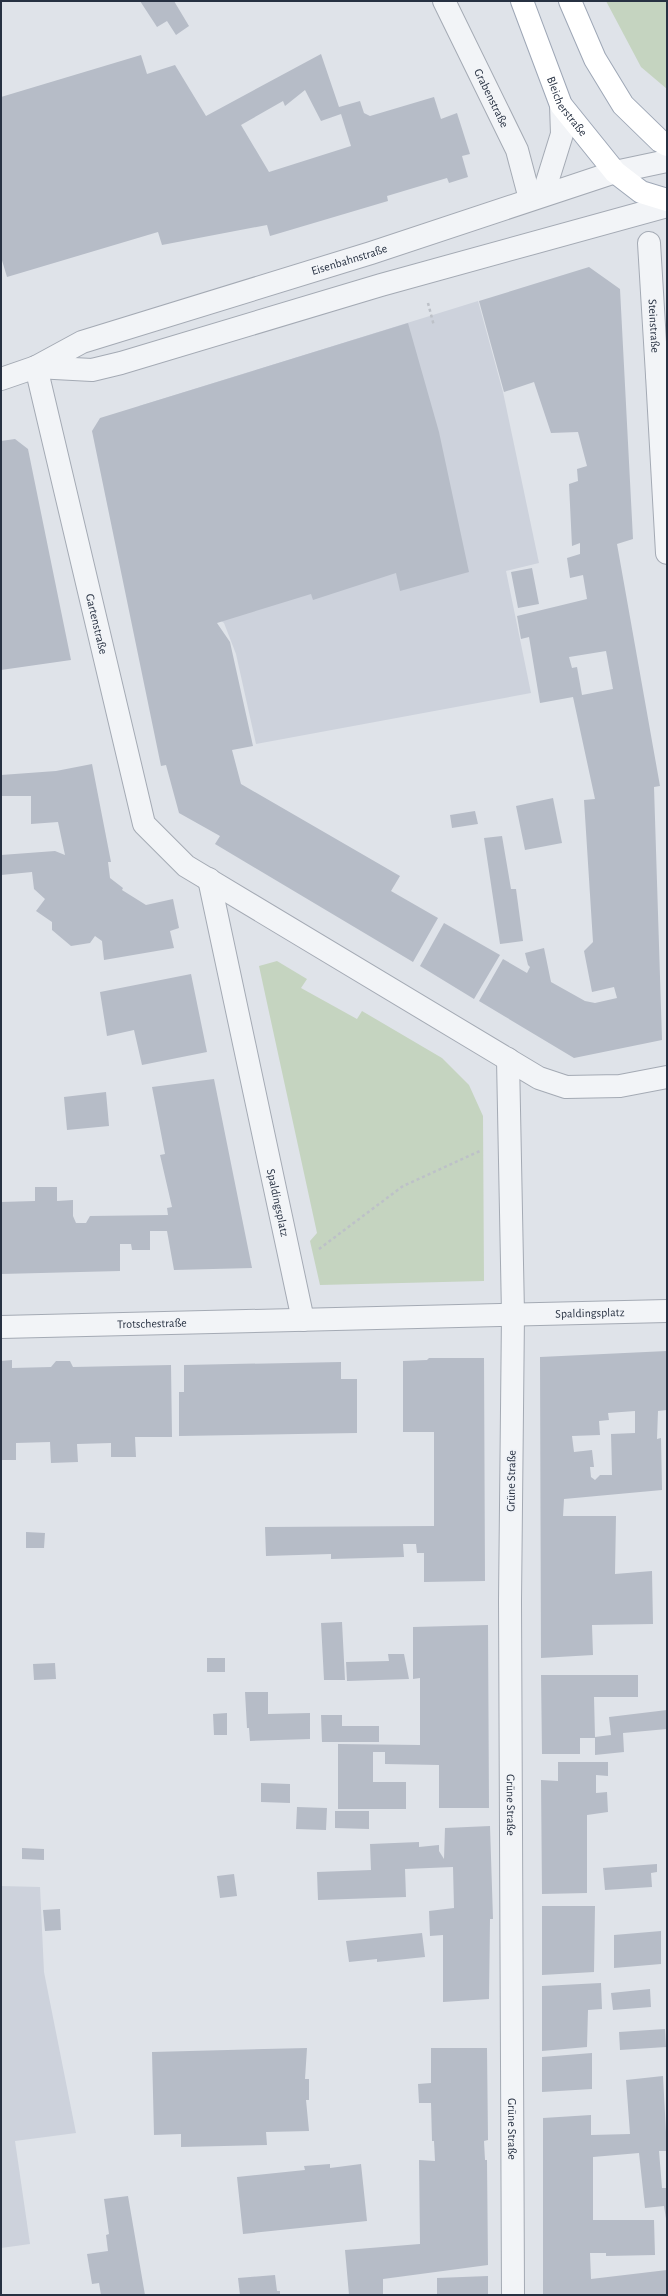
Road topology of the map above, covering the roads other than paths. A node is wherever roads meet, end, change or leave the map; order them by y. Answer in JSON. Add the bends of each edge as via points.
{"nodes":[{"id":1,"x":444,"y":1,"type":"edge"},
{"id":2,"x":522,"y":1,"type":"edge"},
{"id":3,"x":570,"y":1,"type":"edge"},
{"id":4,"x":561,"y":105,"type":"junction"},
{"id":5,"x":663,"y":143,"type":"edge"},
{"id":6,"x":659,"y":163,"type":"edge"},
{"id":7,"x":615,"y":172,"type":"junction"},
{"id":8,"x":641,"y":192,"type":"junction"},
{"id":9,"x":536,"y":197,"type":"junction"},
{"id":10,"x":667,"y":200,"type":"edge"},
{"id":11,"x":667,"y":206,"type":"edge"},
{"id":12,"x":632,"y":215,"type":"junction"},
{"id":13,"x":649,"y":243,"type":"dead end"},
{"id":14,"x":36,"y":367,"type":"junction"},
{"id":15,"x":1,"y":379,"type":"edge"},
{"id":16,"x":667,"y":553,"type":"edge"},
{"id":17,"x":209,"y":879,"type":"junction"},
{"id":18,"x":508,"y":1059,"type":"junction"},
{"id":19,"x":667,"y":1077,"type":"edge"},
{"id":20,"x":667,"y":1311,"type":"edge"},
{"id":21,"x":513,"y":1314,"type":"junction"},
{"id":22,"x":303,"y":1320,"type":"junction"},
{"id":23,"x":1,"y":1328,"type":"edge"},
{"id":24,"x":513,"y":2295,"type":"edge"}],
"edges":[{"from":1,"to":9,"type":"street","name":"Grabenstraße","via":[[517,150]]},
{"from":2,"to":4,"type":"main road","name":"Bleicherstraße"},
{"from":3,"to":5,"type":"main road","via":[[595,59],[623,105]]},
{"from":4,"to":7,"type":"main road","name":"Bleicherstraße"},
{"from":4,"to":9,"type":"street","via":[[562,134]]},
{"from":5,"to":6,"type":"street"},
{"from":6,"to":7,"type":"street","name":"Eisenbahnstraße"},
{"from":6,"to":8,"type":"street"},
{"from":7,"to":8,"type":"main road","name":"Bleicherstraße"},
{"from":7,"to":9,"type":"street","name":"Eisenbahnstraße"},
{"from":8,"to":10,"type":"main road"},
{"from":8,"to":12,"type":"street"},
{"from":9,"to":14,"type":"street","name":"Eisenbahnstraße","via":[[371,253],[82,342]]},
{"from":11,"to":12,"type":"street","name":"Eisenbahnstraße"},
{"from":12,"to":14,"type":"street","name":"Eisenbahnstraße","via":[[381,285],[121,363],[92,370]]},
{"from":13,"to":16,"type":"street","name":"Steinstraße"},
{"from":14,"to":15,"type":"street","name":"Eisenbahnstraße"},
{"from":14,"to":17,"type":"street","name":"Gartenstraße","via":[[144,824],[186,866]]},
{"from":17,"to":18,"type":"street"},
{"from":17,"to":22,"type":"street","name":"Spaldingsplatz"},
{"from":18,"to":19,"type":"street","via":[[539,1078],[566,1087],[620,1086]]},
{"from":18,"to":21,"type":"street"},
{"from":20,"to":21,"type":"street","name":"Spaldingsplatz"},
{"from":21,"to":22,"type":"street","name":"Spaldingsplatz"},
{"from":21,"to":24,"type":"street","name":"Grüne Straße","via":[[510,1601]]},
{"from":22,"to":23,"type":"street","name":"Trotschestraße"}]}
